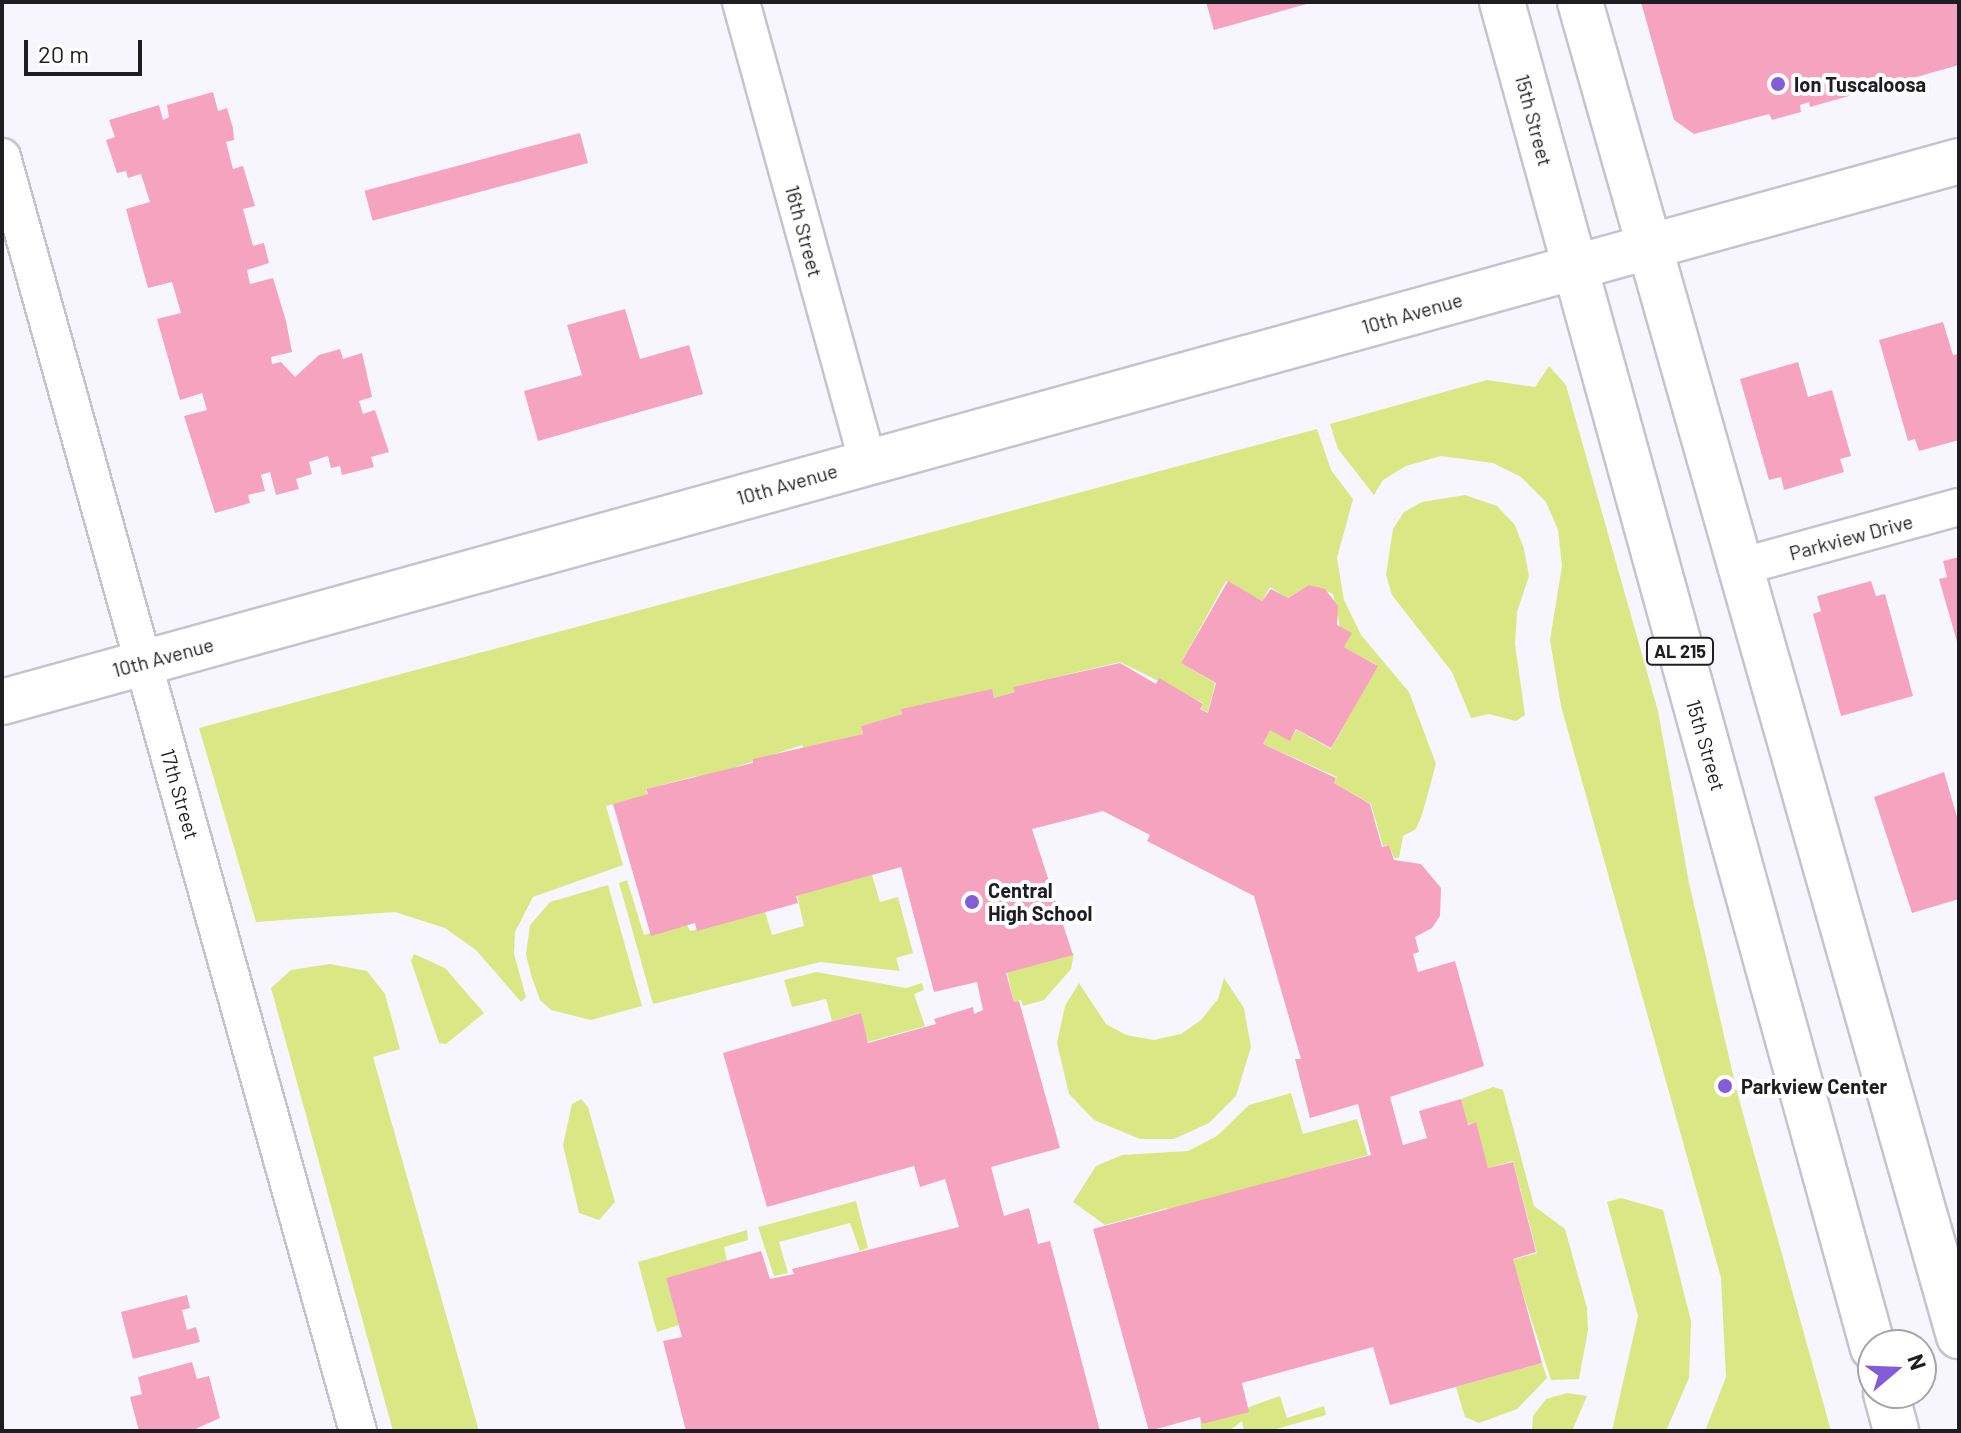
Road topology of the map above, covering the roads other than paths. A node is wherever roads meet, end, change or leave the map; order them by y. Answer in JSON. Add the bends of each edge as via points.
{"nodes":[{"id":1,"x":741,"y":2,"type":"edge"},
{"id":2,"x":1502,"y":2,"type":"edge"},
{"id":3,"x":1580,"y":2,"type":"edge"},
{"id":4,"x":2,"y":157,"type":"edge"},
{"id":5,"x":1959,"y":161,"type":"edge"},
{"id":6,"x":1654,"y":248,"type":"junction"},
{"id":7,"x":1573,"y":268,"type":"junction"},
{"id":8,"x":867,"y":461,"type":"junction"},
{"id":9,"x":1959,"y":507,"type":"edge"},
{"id":10,"x":1743,"y":566,"type":"junction"},
{"id":11,"x":144,"y":663,"type":"junction"},
{"id":12,"x":2,"y":702,"type":"edge"},
{"id":13,"x":1868,"y":1329,"type":"edge"},
{"id":14,"x":1959,"y":1336,"type":"edge"},
{"id":15,"x":1890,"y":1409,"type":"edge"},
{"id":16,"x":358,"y":1431,"type":"edge"},
{"id":17,"x":1896,"y":1431,"type":"edge"}],
"edges":[{"from":1,"to":8,"type":"street","name":"16th Street"},
{"from":2,"to":7,"type":"main road","name":"15th Street","number":"AL 215"},
{"from":3,"to":6,"type":"main road"},
{"from":4,"to":11,"type":"street","name":"17th Street"},
{"from":5,"to":6,"type":"main road","name":"10th Avenue"},
{"from":6,"to":7,"type":"main road","name":"10th Avenue"},
{"from":6,"to":10,"type":"main road"},
{"from":7,"to":8,"type":"main road","name":"10th Avenue"},
{"from":7,"to":13,"type":"main road","name":"15th Street","number":"AL 215"},
{"from":8,"to":11,"type":"main road","name":"10th Avenue"},
{"from":9,"to":10,"type":"street","name":"Parkview Drive"},
{"from":10,"to":14,"type":"main road"},
{"from":11,"to":12,"type":"main road","name":"10th Avenue"},
{"from":11,"to":16,"type":"street","name":"17th Street"},
{"from":15,"to":17,"type":"main road"}]}
